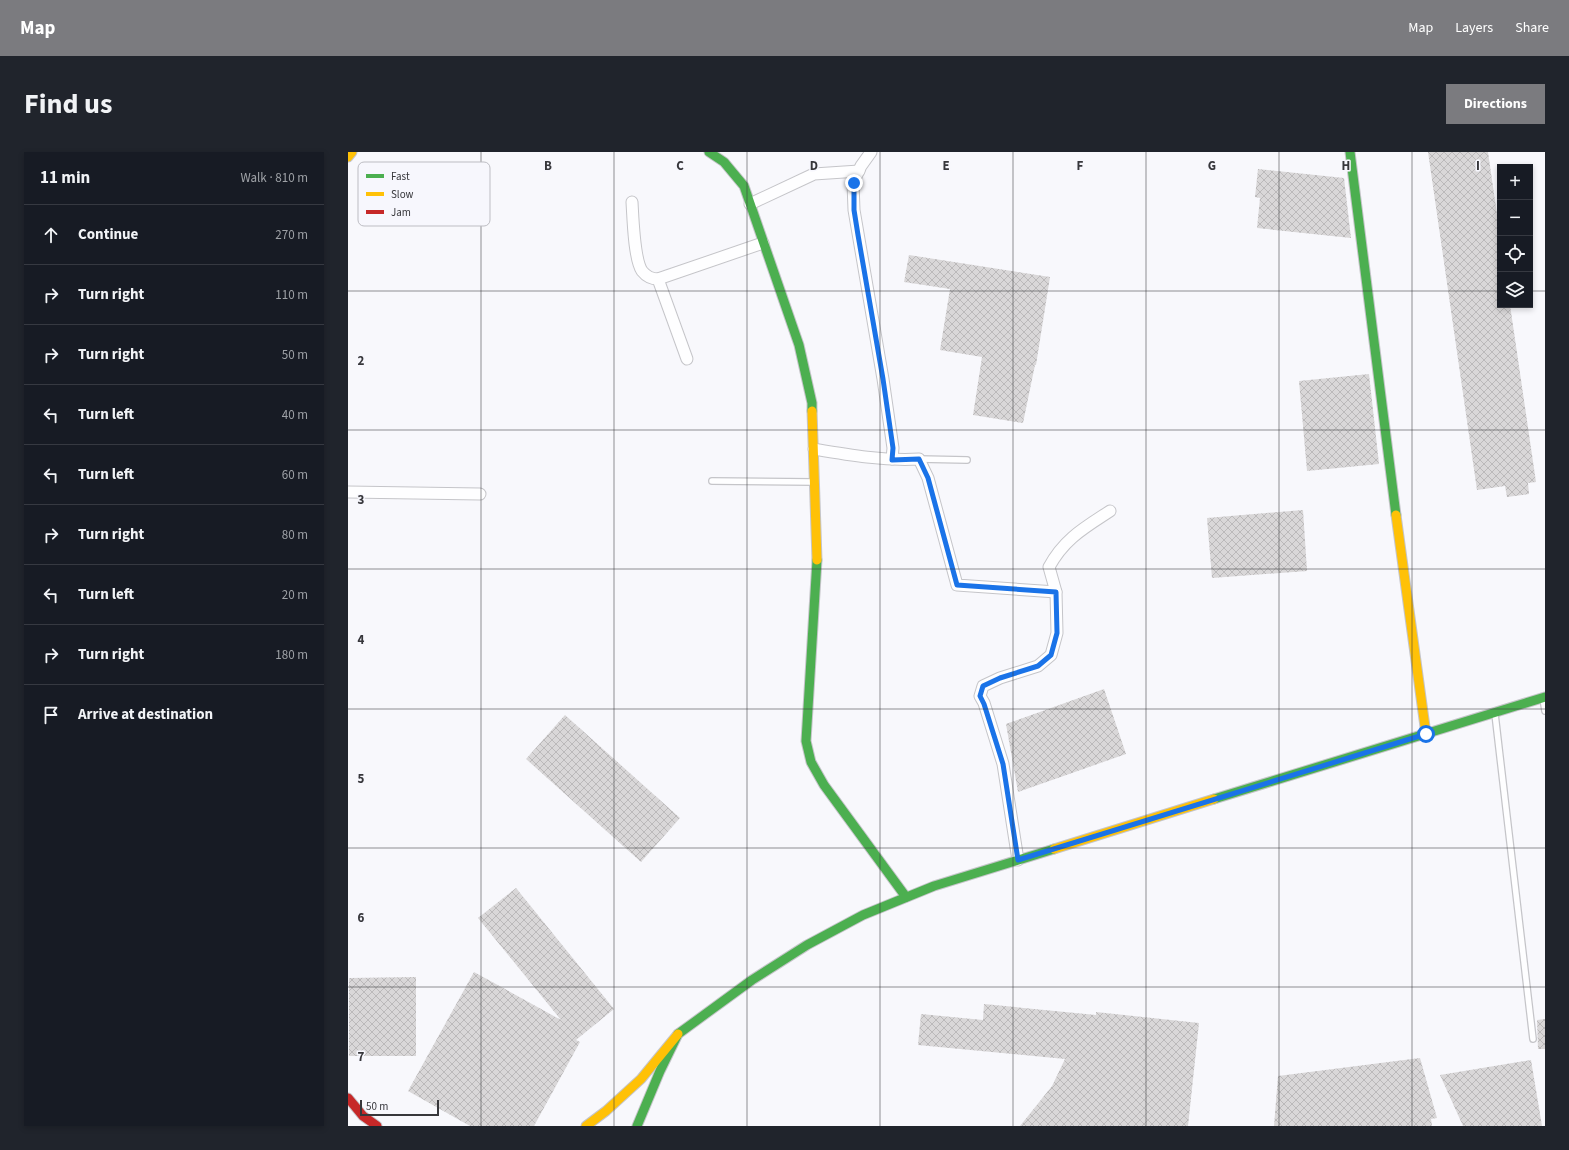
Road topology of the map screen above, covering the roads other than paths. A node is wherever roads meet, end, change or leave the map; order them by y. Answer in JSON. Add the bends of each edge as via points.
{"nodes":[{"id":1,"x":352,"y":152,"type":"edge"},
{"id":2,"x":709,"y":152,"type":"edge"},
{"id":3,"x":870,"y":152,"type":"edge"},
{"id":4,"x":1350,"y":152,"type":"edge"},
{"id":5,"x":348,"y":157,"type":"edge"},
{"id":6,"x":859,"y":171,"type":"junction"},
{"id":7,"x":632,"y":202,"type":"dead end"},
{"id":8,"x":750,"y":204,"type":"junction"},
{"id":9,"x":763,"y":243,"type":"junction"},
{"id":10,"x":658,"y":279,"type":"junction"},
{"id":11,"x":687,"y":360,"type":"dead end"},
{"id":12,"x":814,"y":449,"type":"junction"},
{"id":13,"x":919,"y":459,"type":"junction"},
{"id":14,"x":892,"y":460,"type":"junction"},
{"id":15,"x":967,"y":460,"type":"dead end"},
{"id":16,"x":712,"y":481,"type":"dead end"},
{"id":17,"x":814,"y":482,"type":"junction"},
{"id":18,"x":348,"y":492,"type":"edge"},
{"id":19,"x":480,"y":494,"type":"dead end"},
{"id":20,"x":1110,"y":510,"type":"dead end"},
{"id":21,"x":1056,"y":592,"type":"junction"},
{"id":22,"x":1544,"y":698,"type":"edge"},
{"id":23,"x":1545,"y":711,"type":"edge"},
{"id":24,"x":1494,"y":713,"type":"junction"},
{"id":25,"x":1426,"y":734,"type":"junction"},
{"id":26,"x":1018,"y":860,"type":"junction"},
{"id":27,"x":906,"y":897,"type":"junction"},
{"id":28,"x":678,"y":1034,"type":"junction"},
{"id":29,"x":1533,"y":1040,"type":"dead end"},
{"id":30,"x":660,"y":1070,"type":"junction"},
{"id":31,"x":348,"y":1098,"type":"edge"},
{"id":32,"x":377,"y":1126,"type":"edge"},
{"id":33,"x":586,"y":1126,"type":"edge"},
{"id":34,"x":637,"y":1126,"type":"edge"},
{"id":35,"x":646,"y":1126,"type":"edge"}],
"edges":[{"from":1,"to":5,"type":"main road"},
{"from":2,"to":8,"type":"main road","via":[[724,162],[744,186]]},
{"from":3,"to":6,"type":"street"},
{"from":4,"to":25,"type":"main road"},
{"from":6,"to":8,"type":"street","via":[[814,174]]},
{"from":6,"to":14,"type":"street","via":[[854,183],[854,210],[883,379],[893,448]]},
{"from":7,"to":10,"type":"street","via":[[637,256],[641,269],[650,278]]},
{"from":8,"to":9,"type":"main road"},
{"from":9,"to":10,"type":"street"},
{"from":9,"to":12,"type":"main road","via":[[799,345],[812,403]]},
{"from":10,"to":11,"type":"street"},
{"from":12,"to":14,"type":"street"},
{"from":12,"to":17,"type":"main road"},
{"from":13,"to":14,"type":"street"},
{"from":13,"to":15,"type":"lane"},
{"from":13,"to":21,"type":"street","via":[[928,478],[957,585]]},
{"from":16,"to":17,"type":"lane"},
{"from":17,"to":27,"type":"main road","via":[[817,567],[806,741],[811,762],[824,785]]},
{"from":18,"to":19,"type":"street"},
{"from":20,"to":21,"type":"street","via":[[1072,537],[1057,553],[1049,567]]},
{"from":21,"to":26,"type":"street","via":[[1057,633],[1051,655],[1038,666],[983,686],[980,696],[1003,764]]},
{"from":22,"to":23,"type":"lane"},
{"from":22,"to":24,"type":"main road"},
{"from":24,"to":25,"type":"main road"},
{"from":24,"to":29,"type":"lane"},
{"from":25,"to":26,"type":"main road"},
{"from":26,"to":27,"type":"main road"},
{"from":27,"to":28,"type":"main road","via":[[863,915],[808,945],[752,980]]},
{"from":28,"to":30,"type":"main road"},
{"from":28,"to":33,"type":"main road","via":[[641,1079]]},
{"from":30,"to":34,"type":"main road"},
{"from":30,"to":35,"type":"main road"},
{"from":31,"to":32,"type":"main road","via":[[363,1116]]}]}
